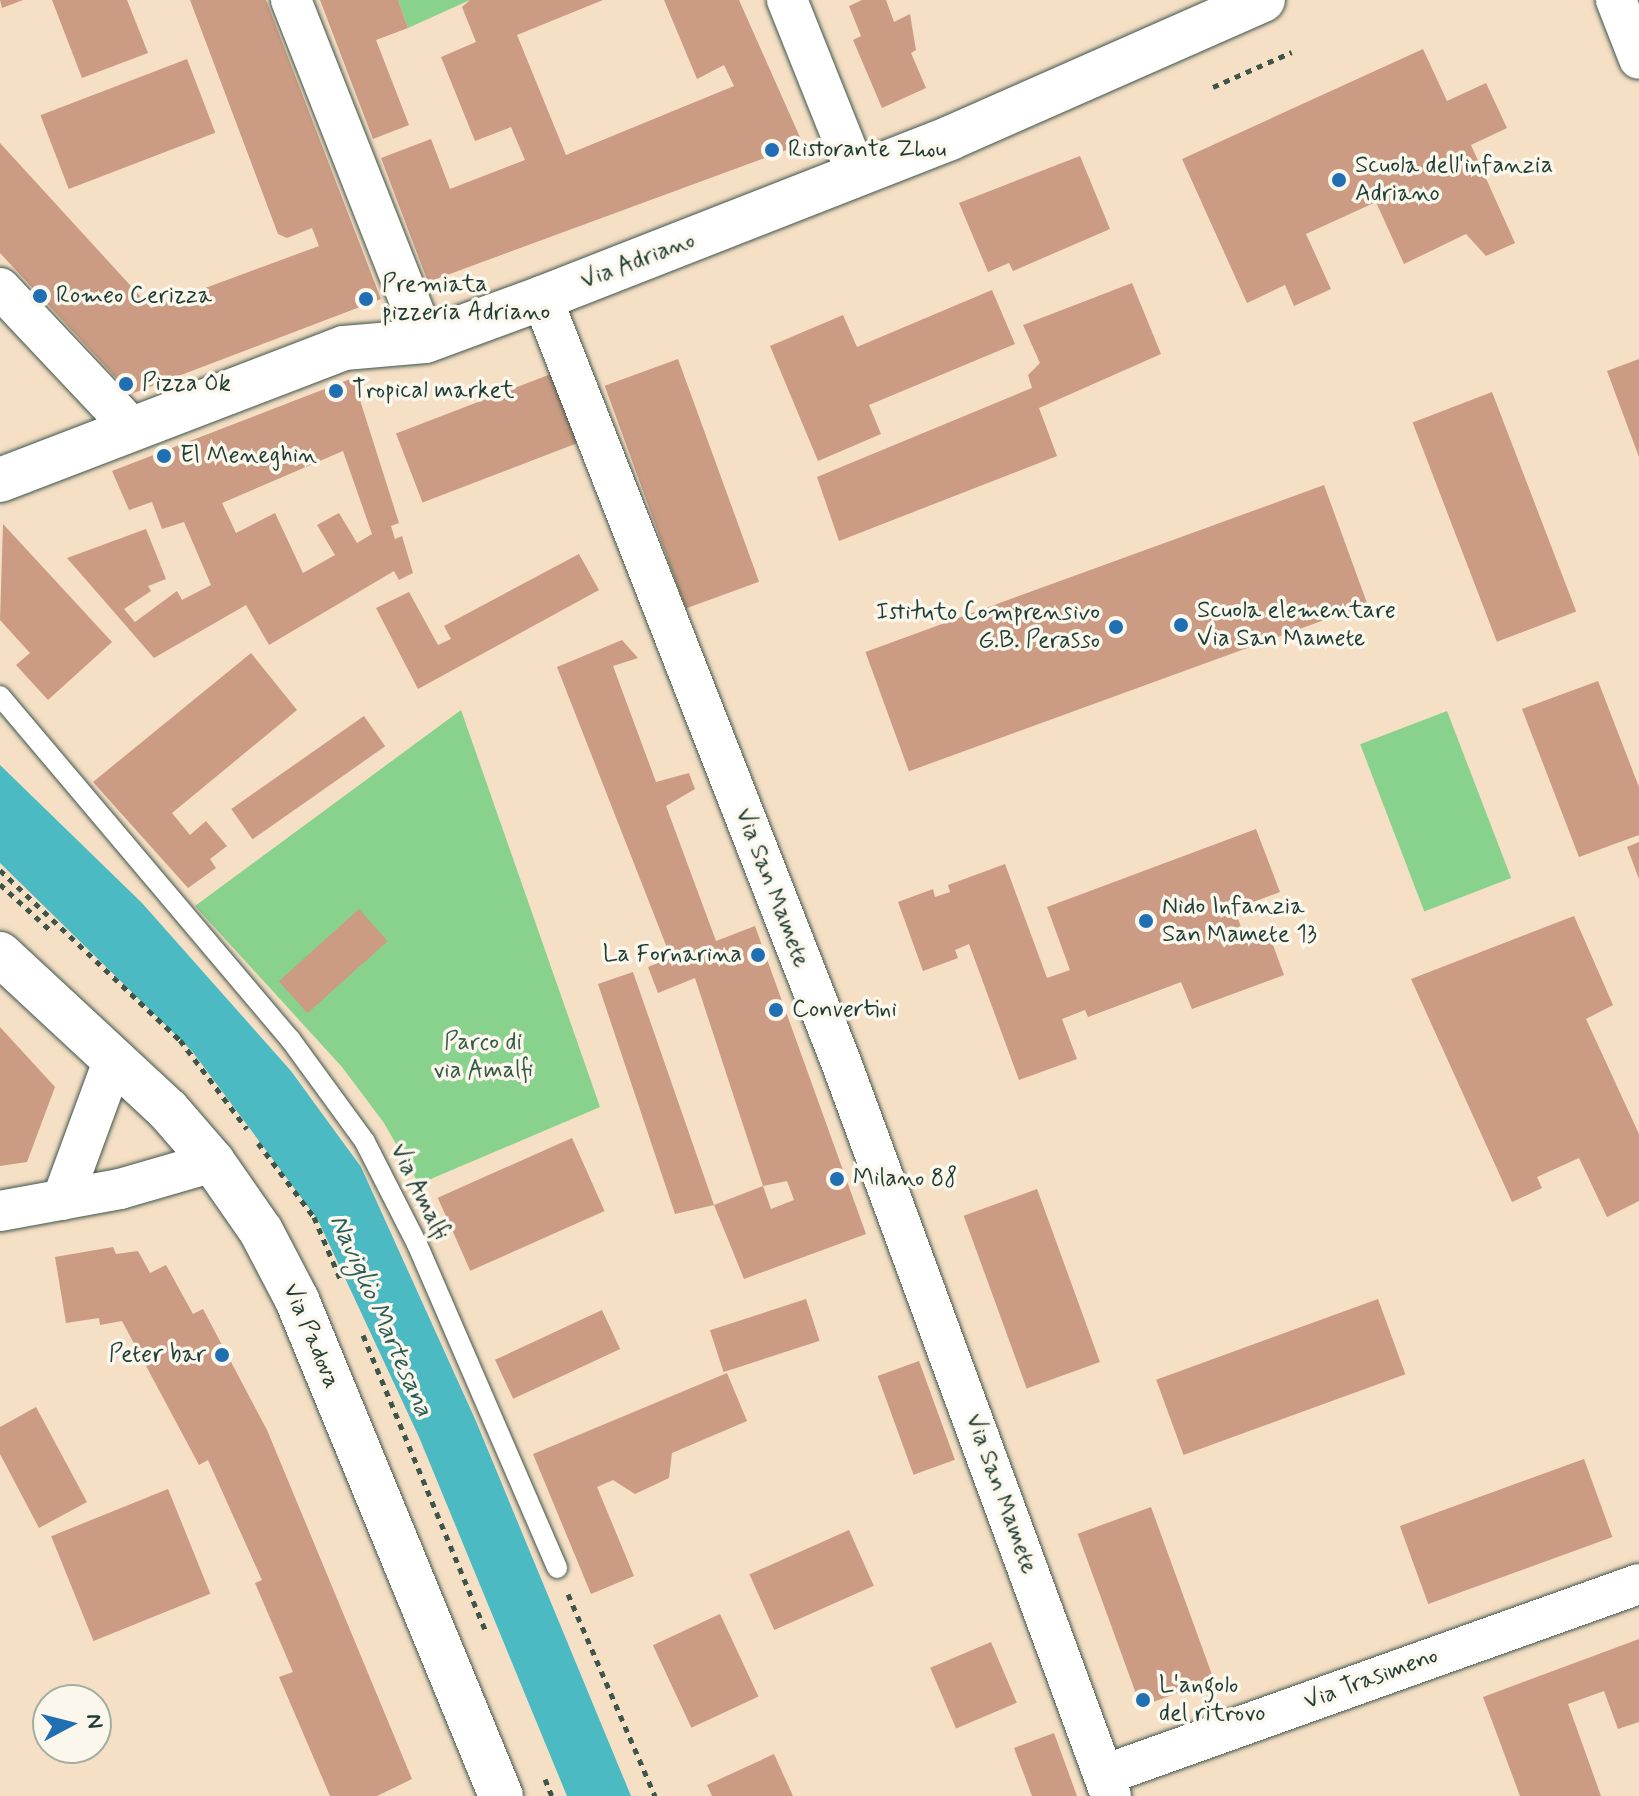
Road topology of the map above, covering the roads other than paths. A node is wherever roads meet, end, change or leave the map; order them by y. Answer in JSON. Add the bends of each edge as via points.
{"nodes":[{"id":1,"x":291,"y":0,"type":"edge"},
{"id":2,"x":787,"y":0,"type":"edge"},
{"id":3,"x":1263,"y":0,"type":"edge"},
{"id":4,"x":1616,"y":0,"type":"edge"},
{"id":5,"x":1639,"y":59,"type":"edge"},
{"id":6,"x":857,"y":175,"type":"junction"},
{"id":7,"x":0,"y":288,"type":"edge"},
{"id":8,"x":542,"y":298,"type":"junction"},
{"id":9,"x":425,"y":341,"type":"junction"},
{"id":10,"x":132,"y":428,"type":"junction"},
{"id":11,"x":0,"y":480,"type":"edge"},
{"id":12,"x":0,"y":696,"type":"edge"},
{"id":13,"x":0,"y":954,"type":"edge"},
{"id":14,"x":114,"y":1059,"type":"junction"},
{"id":15,"x":213,"y":1162,"type":"junction"},
{"id":16,"x":62,"y":1200,"type":"junction"},
{"id":17,"x":0,"y":1211,"type":"edge"},
{"id":18,"x":557,"y":1568,"type":"road end"},
{"id":19,"x":1639,"y":1584,"type":"edge"},
{"id":20,"x":1108,"y":1786,"type":"edge"},
{"id":21,"x":501,"y":1796,"type":"edge"}],
"edges":[{"from":1,"to":9,"type":"street"},
{"from":2,"to":6,"type":"street"},
{"from":3,"to":6,"type":"street","name":"Via Adriano"},
{"from":4,"to":5,"type":"street"},
{"from":6,"to":8,"type":"street","name":"Via Adriano"},
{"from":7,"to":10,"type":"street"},
{"from":8,"to":9,"type":"street","name":"Via Adriano"},
{"from":8,"to":20,"type":"street","name":"Via San Mamete","via":[[841,1062]]},
{"from":9,"to":10,"type":"street","name":"Via Adriano","via":[[344,348]]},
{"from":10,"to":11,"type":"street","name":"Via Adriano"},
{"from":12,"to":18,"type":"lane","name":"Via Amalfi","via":[[290,1039],[365,1142],[417,1244]]},
{"from":13,"to":14,"type":"street","name":"Via Padova"},
{"from":14,"to":15,"type":"street","name":"Via Padova"},
{"from":14,"to":16,"type":"street"},
{"from":15,"to":16,"type":"street"},
{"from":15,"to":21,"type":"street","name":"Via Padova","via":[[261,1231],[297,1300]]},
{"from":16,"to":17,"type":"street"},
{"from":19,"to":20,"type":"street","name":"Via Trasimeno"}]}
